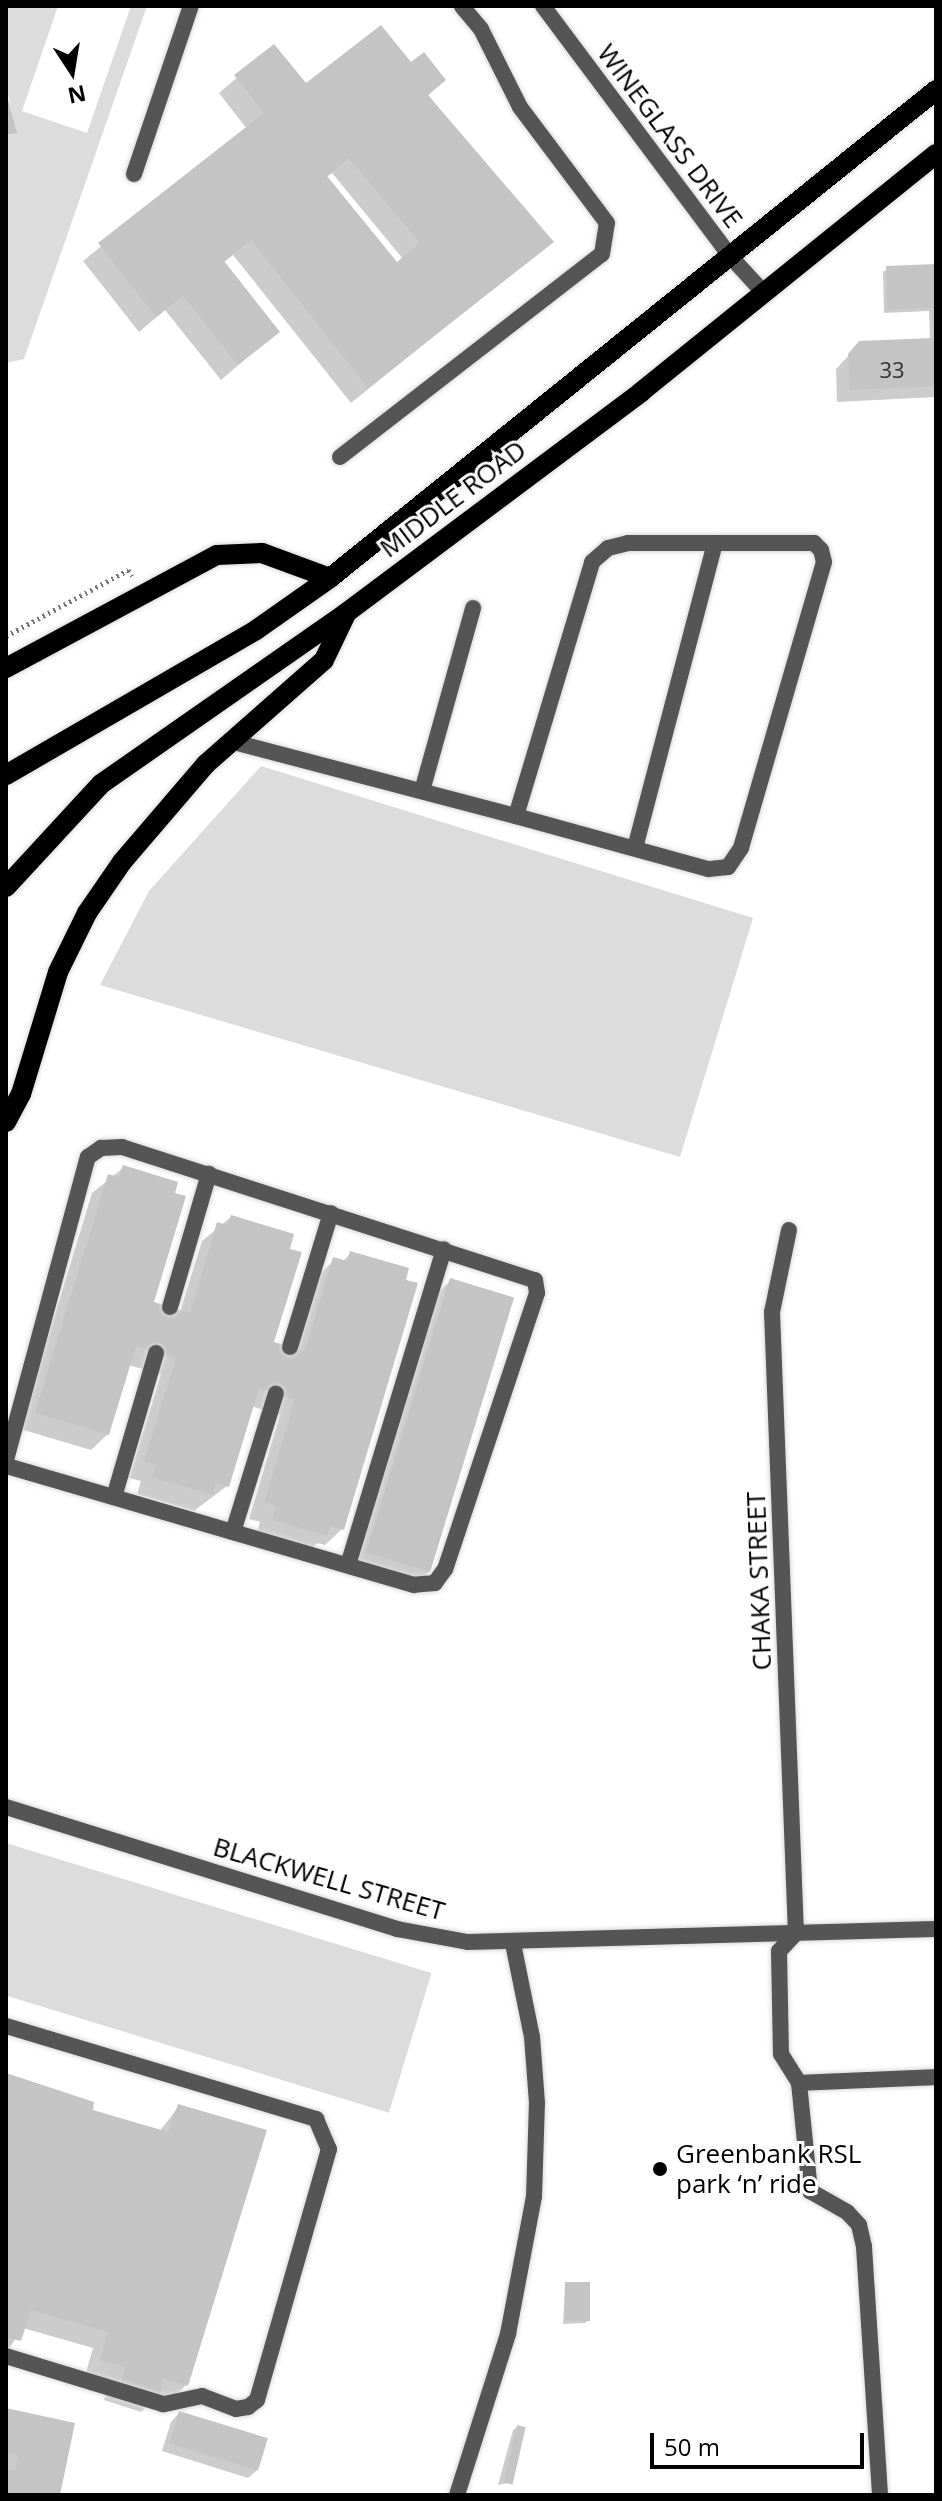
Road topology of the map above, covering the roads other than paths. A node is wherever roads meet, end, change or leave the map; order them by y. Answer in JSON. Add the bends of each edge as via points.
{"nodes":[{"id":1,"x":191,"y":6,"type":"edge"},
{"id":2,"x":462,"y":6,"type":"edge"},
{"id":3,"x":543,"y":6,"type":"edge"},
{"id":4,"x":936,"y":90,"type":"edge"},
{"id":5,"x":936,"y":154,"type":"edge"},
{"id":6,"x":134,"y":174,"type":"dead end"},
{"id":7,"x":730,"y":256,"type":"junction"},
{"id":8,"x":763,"y":292,"type":"junction"},
{"id":9,"x":340,"y":457,"type":"dead end"},
{"id":10,"x":715,"y":543,"type":"junction"},
{"id":11,"x":330,"y":578,"type":"junction"},
{"id":12,"x":473,"y":608,"type":"dead end"},
{"id":13,"x":346,"y":613,"type":"junction"},
{"id":14,"x":6,"y":668,"type":"edge"},
{"id":15,"x":230,"y":741,"type":"junction"},
{"id":16,"x":6,"y":775,"type":"edge"},
{"id":17,"x":422,"y":791,"type":"junction"},
{"id":18,"x":516,"y":816,"type":"junction"},
{"id":19,"x":635,"y":848,"type":"junction"},
{"id":20,"x":6,"y":887,"type":"edge"},
{"id":21,"x":6,"y":1122,"type":"edge"},
{"id":22,"x":209,"y":1174,"type":"junction"},
{"id":23,"x":331,"y":1213,"type":"junction"},
{"id":24,"x":789,"y":1230,"type":"dead end"},
{"id":25,"x":444,"y":1249,"type":"junction"},
{"id":26,"x":170,"y":1307,"type":"dead end"},
{"id":27,"x":290,"y":1347,"type":"dead end"},
{"id":28,"x":156,"y":1353,"type":"dead end"},
{"id":29,"x":276,"y":1393,"type":"dead end"},
{"id":30,"x":6,"y":1460,"type":"edge"},
{"id":31,"x":6,"y":1466,"type":"edge"},
{"id":32,"x":114,"y":1497,"type":"junction"},
{"id":33,"x":233,"y":1532,"type":"junction"},
{"id":34,"x":348,"y":1565,"type":"junction"},
{"id":35,"x":6,"y":1807,"type":"edge"},
{"id":36,"x":936,"y":1929,"type":"edge"},
{"id":37,"x":796,"y":1933,"type":"junction"},
{"id":38,"x":513,"y":1944,"type":"junction"},
{"id":39,"x":6,"y":2026,"type":"edge"},
{"id":40,"x":936,"y":2077,"type":"edge"},
{"id":41,"x":799,"y":2083,"type":"junction"},
{"id":42,"x":6,"y":2356,"type":"edge"},
{"id":43,"x":457,"y":2495,"type":"edge"},
{"id":44,"x":880,"y":2495,"type":"edge"}],
"edges":[{"from":1,"to":6,"type":"street"},
{"from":2,"to":9,"type":"street","via":[[481,29],[520,107],[607,223],[602,254]]},
{"from":3,"to":7,"type":"street","name":"WINEGLASS DRIVE"},
{"from":4,"to":7,"type":"main road","name":"MIDDLE ROAD"},
{"from":5,"to":8,"type":"main road","name":"MIDDLE ROAD"},
{"from":7,"to":8,"type":"street","name":"WINEGLASS DRIVE"},
{"from":7,"to":11,"type":"main road","name":"MIDDLE ROAD"},
{"from":8,"to":13,"type":"main road","name":"MIDDLE ROAD","via":[[641,392]]},
{"from":10,"to":18,"type":"street","via":[[628,543],[608,548],[592,562]]},
{"from":10,"to":19,"type":"street"},
{"from":10,"to":19,"type":"street","via":[[814,543],[824,562],[741,848],[728,867],[708,869]]},
{"from":11,"to":14,"type":"main road","via":[[262,553],[217,555]]},
{"from":11,"to":16,"type":"main road","name":"MIDDLE ROAD","via":[[256,630]]},
{"from":12,"to":17,"type":"street"},
{"from":13,"to":15,"type":"main road","via":[[324,660]]},
{"from":13,"to":20,"type":"main road","name":"MIDDLE ROAD","via":[[101,784]]},
{"from":15,"to":17,"type":"street"},
{"from":15,"to":21,"type":"main road","via":[[160,814],[87,913],[58,972],[21,1094]]},
{"from":17,"to":18,"type":"street"},
{"from":18,"to":19,"type":"street"},
{"from":22,"to":23,"type":"street"},
{"from":22,"to":26,"type":"street"},
{"from":22,"to":30,"type":"street","via":[[122,1147],[101,1148],[88,1157]]},
{"from":23,"to":25,"type":"street"},
{"from":23,"to":27,"type":"street"},
{"from":24,"to":37,"type":"street","name":"CHAKA STREET","via":[[772,1312]]},
{"from":25,"to":34,"type":"street"},
{"from":25,"to":34,"type":"street","via":[[535,1280],[537,1293],[445,1569],[435,1583],[414,1585]]},
{"from":28,"to":32,"type":"street"},
{"from":29,"to":33,"type":"street"},
{"from":31,"to":32,"type":"street"},
{"from":32,"to":33,"type":"street"},
{"from":33,"to":34,"type":"street"},
{"from":35,"to":38,"type":"street","name":"BLACKWELL STREET","via":[[397,1929]]},
{"from":36,"to":37,"type":"street","name":"BLACKWELL STREET"},
{"from":37,"to":38,"type":"street","name":"BLACKWELL STREET"},
{"from":37,"to":41,"type":"street","via":[[779,1951],[779,1961],[781,2054]]},
{"from":38,"to":43,"type":"street","via":[[532,2037],[537,2103],[534,2197],[508,2334]]},
{"from":39,"to":42,"type":"street","via":[[316,2119],[329,2149],[257,2400],[248,2407],[236,2409],[202,2396],[163,2404]]},
{"from":40,"to":41,"type":"street"},
{"from":41,"to":44,"type":"street","via":[[810,2191],[847,2212],[859,2225],[864,2247]]}]}
